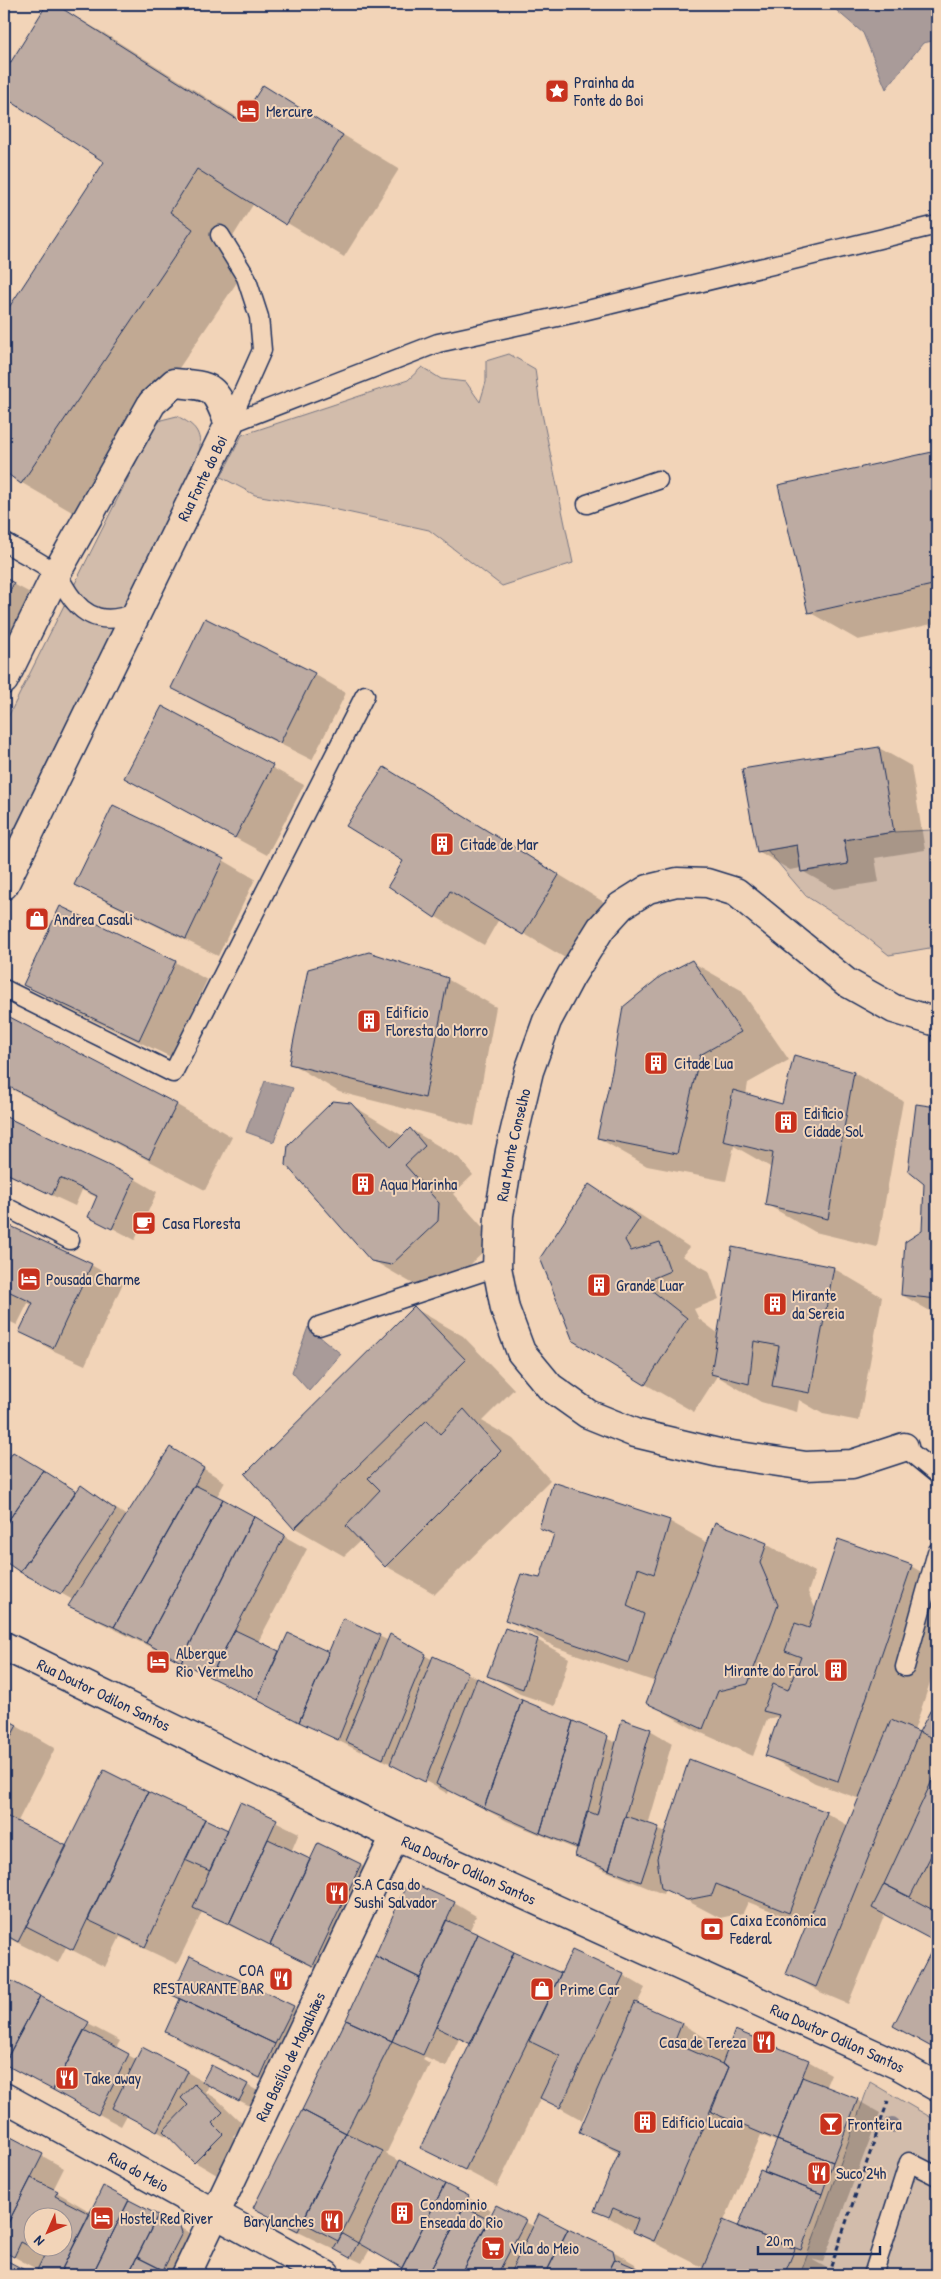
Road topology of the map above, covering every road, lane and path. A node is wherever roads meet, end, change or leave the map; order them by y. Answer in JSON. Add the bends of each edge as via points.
{"nodes":[{"id":1,"x":937,"y":226,"type":"edge"},
{"id":2,"x":220,"y":235,"type":"dead end"},
{"id":3,"x":229,"y":424,"type":"junction"},
{"id":4,"x":658,"y":480,"type":"dead end"},
{"id":5,"x":587,"y":504,"type":"dead end"},
{"id":6,"x":4,"y":542,"type":"edge"},
{"id":7,"x":56,"y":574,"type":"junction"},
{"id":8,"x":135,"y":613,"type":"junction"},
{"id":9,"x":4,"y":680,"type":"edge"},
{"id":10,"x":365,"y":695,"type":"dead end"},
{"id":11,"x":4,"y":885,"type":"edge"},
{"id":12,"x":4,"y":989,"type":"edge"},
{"id":13,"x":937,"y":1022,"type":"edge"},
{"id":14,"x":4,"y":1206,"type":"edge"},
{"id":15,"x":70,"y":1240,"type":"dead end"},
{"id":16,"x":498,"y":1267,"type":"junction"},
{"id":17,"x":319,"y":1326,"type":"dead end"},
{"id":18,"x":904,"y":1448,"type":"joint"},
{"id":19,"x":937,"y":1474,"type":"edge"},
{"id":20,"x":937,"y":1552,"type":"edge"},
{"id":21,"x":4,"y":1646,"type":"edge"},
{"id":22,"x":905,"y":1667,"type":"dead end"},
{"id":23,"x":396,"y":1836,"type":"junction"},
{"id":24,"x":900,"y":2066,"type":"junction"},
{"id":25,"x":937,"y":2087,"type":"edge"},
{"id":26,"x":4,"y":2097,"type":"edge"},
{"id":27,"x":937,"y":2176,"type":"edge"},
{"id":28,"x":215,"y":2215,"type":"junction"},
{"id":29,"x":186,"y":2275,"type":"edge"},
{"id":30,"x":326,"y":2275,"type":"edge"},
{"id":31,"x":828,"y":2275,"type":"edge"},
{"id":32,"x":873,"y":2275,"type":"edge"}],
"edges":[{"from":1,"to":3,"type":"lane","via":[[438,343]]},
{"from":2,"to":3,"type":"lane","via":[[246,277],[259,318],[262,350]]},
{"from":3,"to":7,"type":"street","name":"Rua Fonte do Boi","via":[[219,398],[205,386],[174,383],[152,403]]},
{"from":3,"to":8,"type":"street","name":"Rua Fonte do Boi"},
{"from":4,"to":5,"type":"lane"},
{"from":6,"to":7,"type":"lane"},
{"from":7,"to":8,"type":"lane","via":[[77,605],[90,615],[118,620]]},
{"from":7,"to":9,"type":"street","name":"Rua Fonte do Boi"},
{"from":8,"to":11,"type":"street","name":"Rua Fonte do Boi"},
{"from":10,"to":12,"type":"lane","via":[[173,1073]]},
{"from":13,"to":16,"type":"street","name":"Rua Monte Conselho","via":[[894,1009],[846,982],[736,892],[707,883],[676,882],[648,889],[621,906],[601,928],[547,1021],[529,1071],[510,1151],[499,1215]]},
{"from":14,"to":15,"type":"lane"},
{"from":16,"to":17,"type":"lane"},
{"from":16,"to":18,"type":"street","name":"Rua Monte Conselho","via":[[505,1309],[521,1352],[550,1387],[588,1414],[634,1432],[719,1453],[806,1466],[852,1464]]},
{"from":18,"to":19,"type":"lane"},
{"from":20,"to":22,"type":"lane"},
{"from":21,"to":23,"type":"street","name":"Rua Doutor Odilon Santos"},
{"from":23,"to":24,"type":"street","name":"Rua Doutor Odilon Santos"},
{"from":23,"to":28,"type":"street","name":"Rua Basílio de Magalhães"},
{"from":24,"to":25,"type":"street","name":"Rua Doutor Odilon Santos"},
{"from":24,"to":31,"type":"path"},
{"from":26,"to":28,"type":"street","name":"Rua do Meio"},
{"from":27,"to":32,"type":"lane","via":[[909,2162]]},
{"from":28,"to":29,"type":"street","name":"Rua Basílio de Magalhães"},
{"from":28,"to":30,"type":"street","name":"Rua do Meio"}]}
